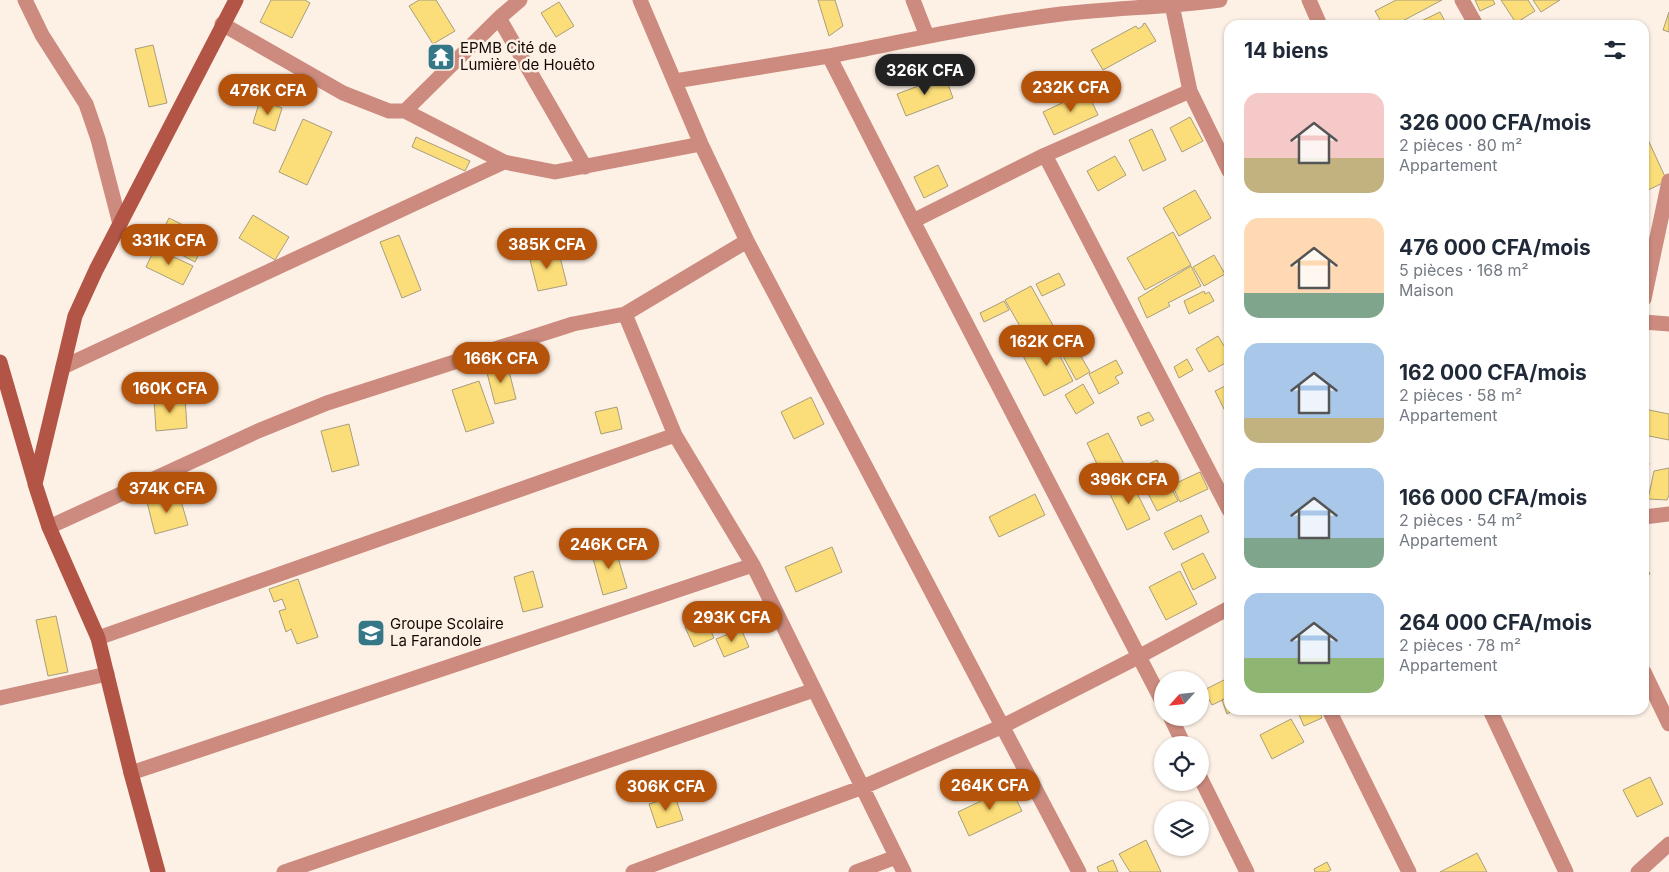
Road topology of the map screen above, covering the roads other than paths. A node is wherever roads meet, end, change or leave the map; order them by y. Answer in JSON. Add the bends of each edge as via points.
{"nodes":[{"id":1,"x":25,"y":0,"type":"edge"},
{"id":2,"x":236,"y":0,"type":"edge"},
{"id":3,"x":520,"y":0,"type":"edge"},
{"id":4,"x":640,"y":0,"type":"edge"},
{"id":5,"x":913,"y":0,"type":"edge"},
{"id":6,"x":1220,"y":0,"type":"edge"},
{"id":7,"x":1309,"y":0,"type":"edge"},
{"id":8,"x":1462,"y":0,"type":"edge"},
{"id":9,"x":1172,"y":3,"type":"edge"},
{"id":10,"x":1060,"y":7,"type":"edge"},
{"id":11,"x":499,"y":18,"type":"junction"},
{"id":12,"x":1318,"y":20,"type":"edge"},
{"id":13,"x":1473,"y":20,"type":"edge"},
{"id":14,"x":222,"y":24,"type":"junction"},
{"id":15,"x":927,"y":36,"type":"junction"},
{"id":16,"x":829,"y":56,"type":"junction"},
{"id":17,"x":674,"y":81,"type":"junction"},
{"id":18,"x":1190,"y":91,"type":"junction"},
{"id":19,"x":405,"y":111,"type":"junction"},
{"id":20,"x":701,"y":144,"type":"junction"},
{"id":21,"x":1045,"y":155,"type":"junction"},
{"id":22,"x":1224,"y":161,"type":"edge"},
{"id":23,"x":504,"y":162,"type":"junction"},
{"id":24,"x":585,"y":167,"type":"junction"},
{"id":25,"x":1669,"y":181,"type":"edge"},
{"id":26,"x":914,"y":221,"type":"junction"},
{"id":27,"x":120,"y":224,"type":"junction"},
{"id":28,"x":747,"y":241,"type":"junction"},
{"id":29,"x":1649,"y":275,"type":"edge"},
{"id":30,"x":626,"y":314,"type":"junction"},
{"id":31,"x":1649,"y":322,"type":"edge"},
{"id":32,"x":1669,"y":324,"type":"edge"},
{"id":33,"x":0,"y":362,"type":"edge"},
{"id":34,"x":63,"y":367,"type":"junction"},
{"id":35,"x":676,"y":435,"type":"junction"},
{"id":36,"x":35,"y":484,"type":"junction"},
{"id":37,"x":1224,"y":500,"type":"edge"},
{"id":38,"x":1669,"y":514,"type":"edge"},
{"id":39,"x":1649,"y":516,"type":"edge"},
{"id":40,"x":49,"y":527,"type":"junction"},
{"id":41,"x":753,"y":565,"type":"junction"},
{"id":42,"x":1224,"y":611,"type":"edge"},
{"id":43,"x":98,"y":638,"type":"junction"},
{"id":44,"x":1140,"y":656,"type":"junction"},
{"id":45,"x":107,"y":674,"type":"junction"},
{"id":46,"x":1649,"y":682,"type":"edge"},
{"id":47,"x":1154,"y":685,"type":"edge"},
{"id":48,"x":814,"y":690,"type":"junction"},
{"id":49,"x":0,"y":698,"type":"edge"},
{"id":50,"x":1331,"y":715,"type":"edge"},
{"id":51,"x":1492,"y":715,"type":"edge"},
{"id":52,"x":1669,"y":724,"type":"edge"},
{"id":53,"x":1003,"y":726,"type":"junction"},
{"id":54,"x":131,"y":774,"type":"junction"},
{"id":55,"x":863,"y":787,"type":"junction"},
{"id":56,"x":1207,"y":791,"type":"edge"},
{"id":57,"x":1669,"y":844,"type":"edge"},
{"id":58,"x":896,"y":857,"type":"junction"},
{"id":59,"x":158,"y":872,"type":"edge"},
{"id":60,"x":284,"y":872,"type":"edge"},
{"id":61,"x":633,"y":872,"type":"edge"},
{"id":62,"x":856,"y":872,"type":"edge"},
{"id":63,"x":904,"y":872,"type":"edge"},
{"id":64,"x":1079,"y":872,"type":"edge"},
{"id":65,"x":1247,"y":872,"type":"edge"},
{"id":66,"x":1409,"y":872,"type":"edge"},
{"id":67,"x":1566,"y":872,"type":"edge"},
{"id":68,"x":1638,"y":872,"type":"edge"}],
"edges":[{"from":1,"to":27,"type":"street","via":[[42,36],[86,104]]},
{"from":2,"to":14,"type":"street"},
{"from":3,"to":11,"type":"street"},
{"from":4,"to":17,"type":"street"},
{"from":5,"to":15,"type":"street"},
{"from":6,"to":9,"type":"street"},
{"from":7,"to":12,"type":"street"},
{"from":8,"to":13,"type":"street"},
{"from":9,"to":10,"type":"street"},
{"from":9,"to":18,"type":"street"},
{"from":10,"to":15,"type":"street"},
{"from":11,"to":19,"type":"street"},
{"from":11,"to":24,"type":"street"},
{"from":14,"to":19,"type":"street","via":[[343,93],[389,112]]},
{"from":14,"to":27,"type":"street"},
{"from":15,"to":16,"type":"street"},
{"from":16,"to":17,"type":"street"},
{"from":16,"to":26,"type":"street"},
{"from":17,"to":20,"type":"street"},
{"from":18,"to":21,"type":"street"},
{"from":18,"to":22,"type":"street"},
{"from":19,"to":23,"type":"street"},
{"from":20,"to":24,"type":"street"},
{"from":20,"to":28,"type":"street"},
{"from":21,"to":26,"type":"street"},
{"from":21,"to":37,"type":"street"},
{"from":23,"to":24,"type":"street","via":[[555,172]]},
{"from":23,"to":34,"type":"street"},
{"from":25,"to":29,"type":"street"},
{"from":26,"to":44,"type":"street"},
{"from":27,"to":34,"type":"street","via":[[75,316]]},
{"from":28,"to":30,"type":"street"},
{"from":28,"to":53,"type":"street"},
{"from":30,"to":35,"type":"street"},
{"from":30,"to":40,"type":"street","via":[[573,324],[327,403],[258,431]]},
{"from":31,"to":32,"type":"street"},
{"from":33,"to":36,"type":"street"},
{"from":34,"to":36,"type":"street"},
{"from":35,"to":41,"type":"street"},
{"from":35,"to":43,"type":"street"},
{"from":36,"to":40,"type":"street"},
{"from":38,"to":39,"type":"street"},
{"from":40,"to":43,"type":"street"},
{"from":41,"to":48,"type":"street"},
{"from":41,"to":54,"type":"street"},
{"from":42,"to":44,"type":"street"},
{"from":43,"to":45,"type":"street"},
{"from":44,"to":47,"type":"street"},
{"from":44,"to":53,"type":"street"},
{"from":45,"to":49,"type":"street"},
{"from":45,"to":54,"type":"street"},
{"from":46,"to":52,"type":"street"},
{"from":48,"to":55,"type":"street"},
{"from":48,"to":60,"type":"street"},
{"from":50,"to":66,"type":"street"},
{"from":51,"to":67,"type":"street"},
{"from":53,"to":55,"type":"street"},
{"from":53,"to":64,"type":"street"},
{"from":54,"to":59,"type":"street"},
{"from":55,"to":58,"type":"street"},
{"from":55,"to":61,"type":"street"},
{"from":56,"to":65,"type":"street"},
{"from":57,"to":68,"type":"street"},
{"from":58,"to":62,"type":"street"},
{"from":58,"to":63,"type":"street"}]}
